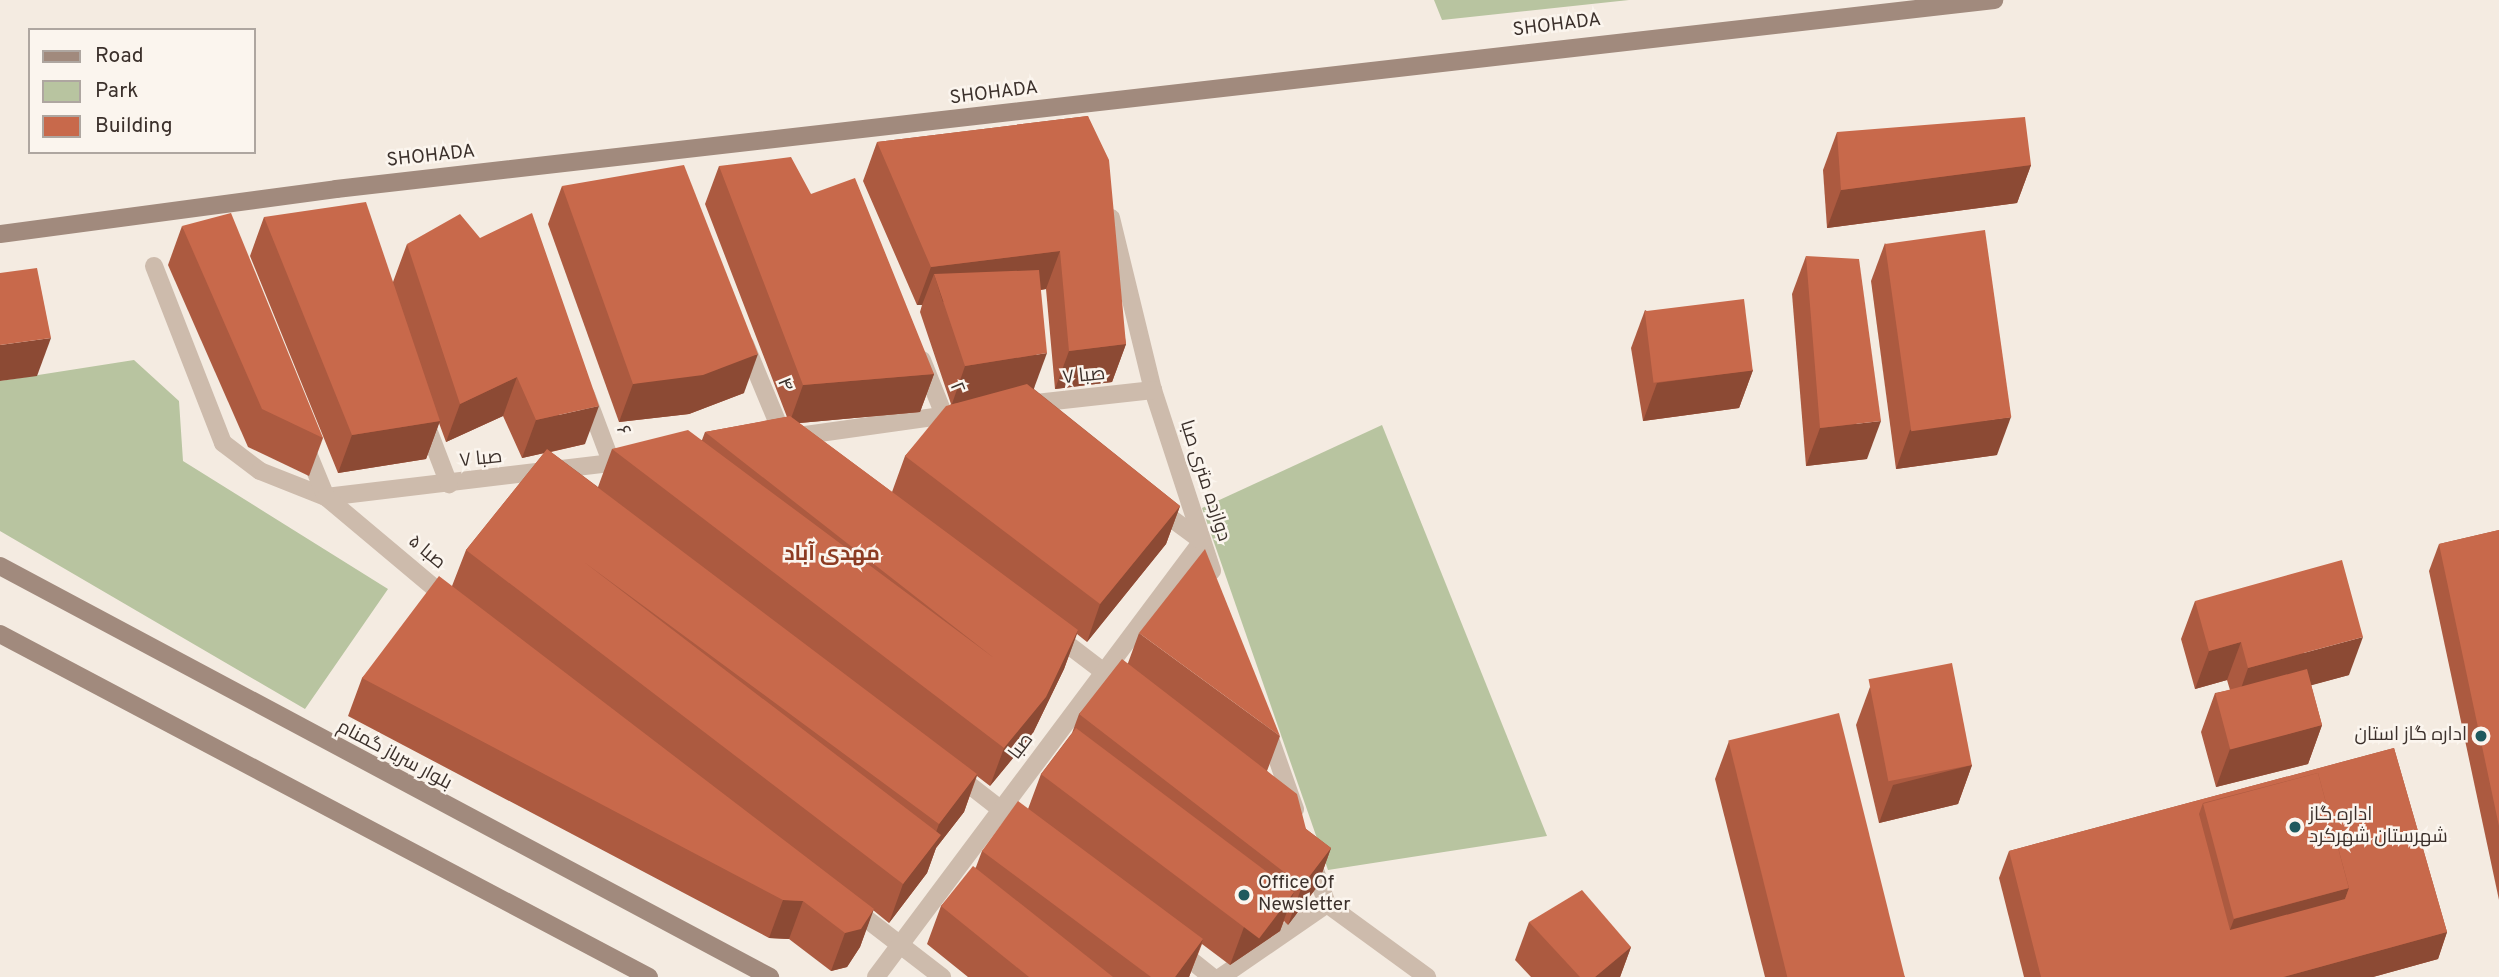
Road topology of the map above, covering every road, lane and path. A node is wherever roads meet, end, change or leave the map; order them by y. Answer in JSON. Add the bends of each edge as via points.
{"nodes":[{"id":1,"x":1994,"y":0,"type":"edge"},
{"id":2,"x":1106,"y":195,"type":"edge"},
{"id":3,"x":0,"y":234,"type":"edge"},
{"id":4,"x":154,"y":266,"type":"dead end"},
{"id":5,"x":738,"y":327,"type":"edge"},
{"id":6,"x":915,"y":341,"type":"edge"},
{"id":7,"x":577,"y":373,"type":"edge"},
{"id":8,"x":1153,"y":390,"type":"junction"},
{"id":9,"x":420,"y":406,"type":"edge"},
{"id":10,"x":982,"y":410,"type":"edge"},
{"id":11,"x":944,"y":415,"type":"junction"},
{"id":12,"x":1041,"y":421,"type":"edge"},
{"id":13,"x":300,"y":434,"type":"edge"},
{"id":14,"x":785,"y":438,"type":"junction"},
{"id":15,"x":821,"y":453,"type":"edge"},
{"id":16,"x":652,"y":458,"type":"edge"},
{"id":17,"x":612,"y":464,"type":"junction"},
{"id":18,"x":559,"y":472,"type":"junction"},
{"id":19,"x":449,"y":484,"type":"junction"},
{"id":20,"x":581,"y":489,"type":"edge"},
{"id":21,"x":1138,"y":493,"type":"edge"},
{"id":22,"x":326,"y":498,"type":"junction"},
{"id":23,"x":1202,"y":541,"type":"junction"},
{"id":24,"x":0,"y":566,"type":"edge"},
{"id":25,"x":1220,"y":593,"type":"edge"},
{"id":26,"x":463,"y":611,"type":"edge"},
{"id":27,"x":1039,"y":621,"type":"edge"},
{"id":28,"x":0,"y":634,"type":"edge"},
{"id":29,"x":1104,"y":672,"type":"junction"},
{"id":30,"x":1126,"y":689,"type":"edge"},
{"id":31,"x":1260,"y":709,"type":"edge"},
{"id":32,"x":935,"y":758,"type":"edge"},
{"id":33,"x":1278,"y":808,"type":"edge"},
{"id":34,"x":1002,"y":809,"type":"junction"},
{"id":35,"x":1302,"y":832,"type":"junction"},
{"id":36,"x":1044,"y":842,"type":"edge"},
{"id":37,"x":834,"y":895,"type":"edge"},
{"id":38,"x":1327,"y":904,"type":"junction"},
{"id":39,"x":1160,"y":935,"type":"edge"},
{"id":40,"x":900,"y":945,"type":"junction"},
{"id":41,"x":649,"y":977,"type":"edge"},
{"id":42,"x":770,"y":977,"type":"edge"},
{"id":43,"x":876,"y":977,"type":"edge"},
{"id":44,"x":942,"y":977,"type":"edge"},
{"id":45,"x":1212,"y":977,"type":"edge"},
{"id":46,"x":1221,"y":977,"type":"edge"},
{"id":47,"x":1427,"y":977,"type":"edge"}],
"edges":[{"from":1,"to":3,"type":"main road","name":"SHOHADA","via":[[1085,111],[337,189]]},
{"from":2,"to":8,"type":"street","name":"دوازده متری صبا"},
{"from":4,"to":22,"type":"street","name":"صبا ۷","via":[[223,443],[260,471]]},
{"from":5,"to":14,"type":"street","name":"۴"},
{"from":6,"to":11,"type":"street","name":"۲"},
{"from":7,"to":17,"type":"street","name":"۶"},
{"from":8,"to":12,"type":"street","name":"صبا ۷","via":[[1013,406]]},
{"from":8,"to":23,"type":"street","name":"دوازده متری صبا"},
{"from":9,"to":19,"type":"street"},
{"from":10,"to":11,"type":"street"},
{"from":11,"to":14,"type":"street"},
{"from":13,"to":22,"type":"street"},
{"from":14,"to":15,"type":"street"},
{"from":16,"to":17,"type":"street","name":"صبا ۷"},
{"from":17,"to":18,"type":"street","name":"صبا ۷"},
{"from":18,"to":19,"type":"street","name":"صبا ۷"},
{"from":18,"to":20,"type":"street"},
{"from":19,"to":22,"type":"street","name":"صبا ۷"},
{"from":21,"to":23,"type":"street"},
{"from":22,"to":26,"type":"street","name":"صبا ۵"},
{"from":23,"to":25,"type":"street","name":"دوازده متری صبا"},
{"from":23,"to":29,"type":"street","name":"صبا"},
{"from":24,"to":42,"type":"main road","name":"بلوار سرباز گمنام"},
{"from":27,"to":29,"type":"street"},
{"from":28,"to":41,"type":"main road"},
{"from":29,"to":30,"type":"street"},
{"from":29,"to":34,"type":"street","name":"صبا"},
{"from":31,"to":35,"type":"street"},
{"from":32,"to":34,"type":"street"},
{"from":33,"to":35,"type":"street"},
{"from":34,"to":36,"type":"street"},
{"from":34,"to":40,"type":"street","name":"صبا"},
{"from":35,"to":38,"type":"street"},
{"from":37,"to":40,"type":"street"},
{"from":38,"to":46,"type":"street"},
{"from":38,"to":47,"type":"street"},
{"from":39,"to":45,"type":"street"},
{"from":40,"to":43,"type":"street","name":"صبا"},
{"from":40,"to":44,"type":"street"}]}
